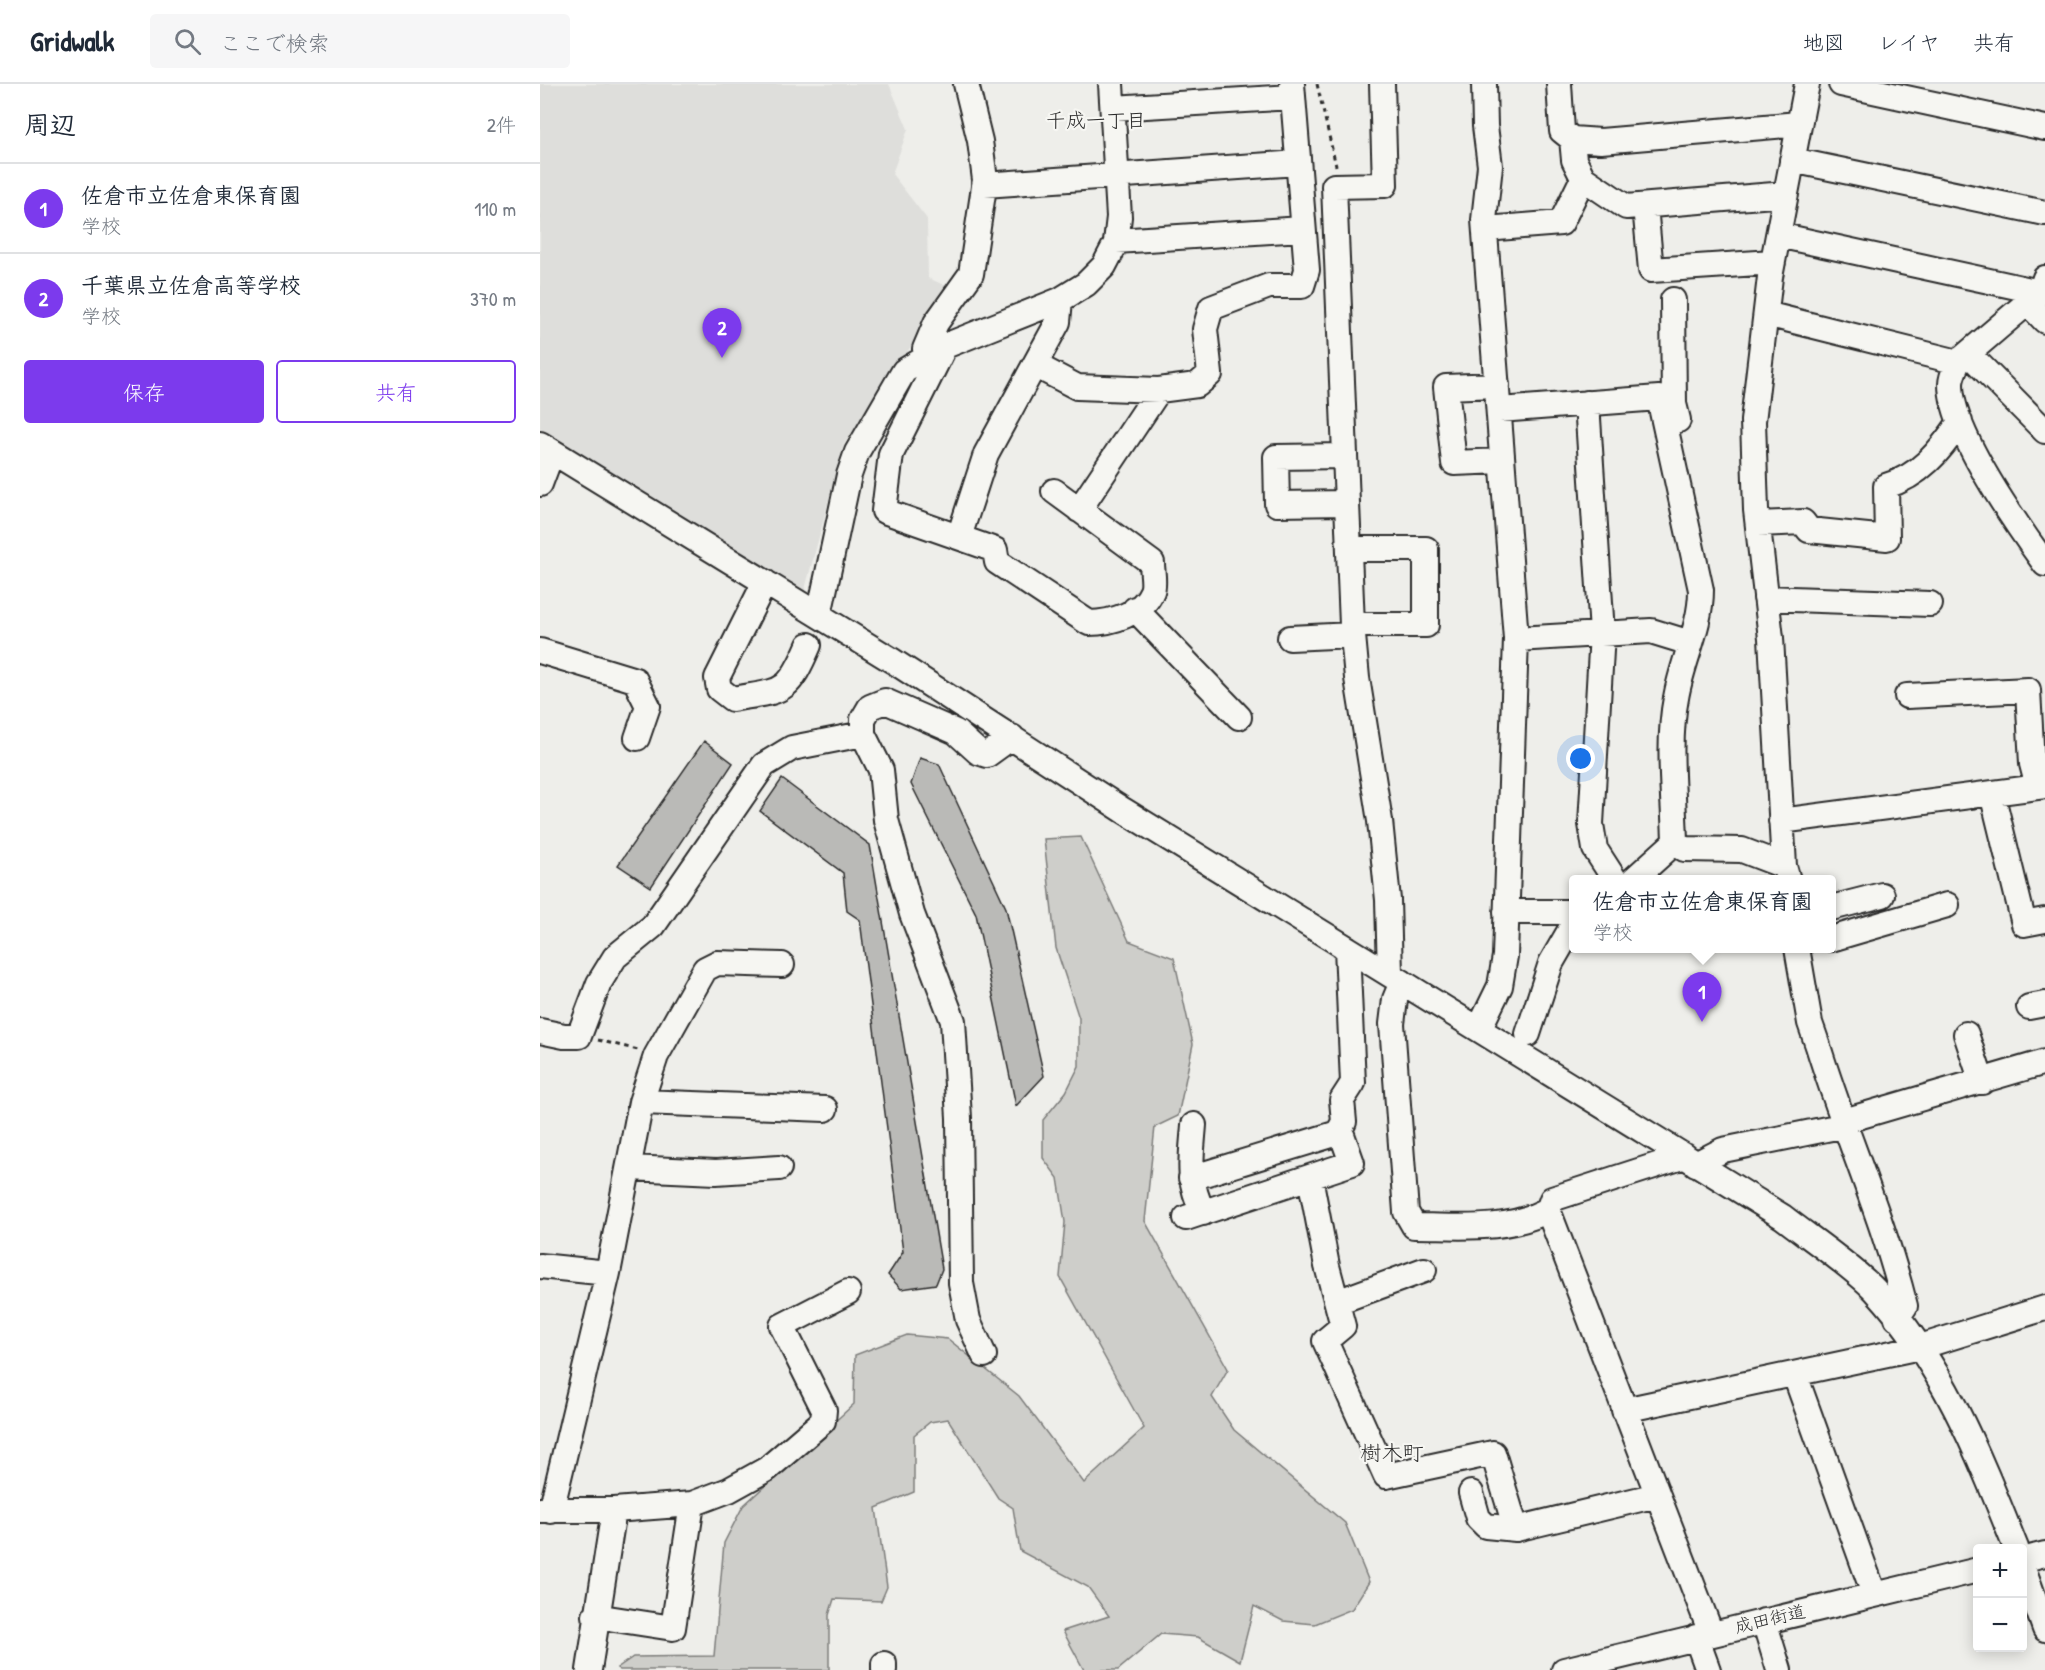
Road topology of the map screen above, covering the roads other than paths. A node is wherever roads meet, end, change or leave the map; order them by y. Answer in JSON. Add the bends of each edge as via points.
{"nodes":[{"id":1,"x":966,"y":84,"type":"edge"},
{"id":2,"x":1382,"y":84,"type":"edge"},
{"id":3,"x":1484,"y":84,"type":"edge"},
{"id":4,"x":1559,"y":84,"type":"edge"},
{"id":5,"x":1807,"y":84,"type":"edge"},
{"id":6,"x":1841,"y":84,"type":"edge"},
{"id":7,"x":1292,"y":91,"type":"edge"},
{"id":8,"x":1112,"y":96,"type":"edge"},
{"id":9,"x":1799,"y":124,"type":"junction"},
{"id":10,"x":2045,"y":128,"type":"edge"},
{"id":11,"x":1572,"y":140,"type":"junction"},
{"id":12,"x":1792,"y":160,"type":"junction"},
{"id":13,"x":1298,"y":163,"type":"junction"},
{"id":14,"x":1117,"y":176,"type":"junction"},
{"id":15,"x":1583,"y":178,"type":"junction"},
{"id":16,"x":984,"y":185,"type":"junction"},
{"id":17,"x":1786,"y":194,"type":"junction"},
{"id":18,"x":1645,"y":206,"type":"junction"},
{"id":19,"x":2045,"y":213,"type":"edge"},
{"id":20,"x":1303,"y":229,"type":"junction"},
{"id":21,"x":1485,"y":230,"type":"junction"},
{"id":22,"x":1778,"y":236,"type":"junction"},
{"id":23,"x":1116,"y":241,"type":"junction"},
{"id":24,"x":1773,"y":262,"type":"junction"},
{"id":25,"x":2037,"y":291,"type":"edge"},
{"id":26,"x":1060,"y":300,"type":"junction"},
{"id":27,"x":1673,"y":300,"type":"dead end"},
{"id":28,"x":1766,"y":314,"type":"junction"},
{"id":29,"x":2045,"y":321,"type":"edge"},
{"id":30,"x":937,"y":349,"type":"junction"},
{"id":31,"x":1964,"y":358,"type":"junction"},
{"id":32,"x":1035,"y":365,"type":"junction"},
{"id":33,"x":1497,"y":385,"type":"junction"},
{"id":34,"x":1159,"y":390,"type":"junction"},
{"id":35,"x":1587,"y":404,"type":"junction"},
{"id":36,"x":1498,"y":410,"type":"junction"},
{"id":37,"x":1960,"y":422,"type":"junction"},
{"id":38,"x":2045,"y":431,"type":"edge"},
{"id":39,"x":546,"y":448,"type":"edge"},
{"id":40,"x":1345,"y":456,"type":"junction"},
{"id":41,"x":1503,"y":461,"type":"junction"},
{"id":42,"x":540,"y":484,"type":"edge"},
{"id":43,"x":1054,"y":491,"type":"dead end"},
{"id":44,"x":1347,"y":503,"type":"junction"},
{"id":45,"x":1079,"y":510,"type":"junction"},
{"id":46,"x":1758,"y":524,"type":"junction"},
{"id":47,"x":959,"y":537,"type":"junction"},
{"id":48,"x":1349,"y":549,"type":"junction"},
{"id":49,"x":2045,"y":564,"type":"edge"},
{"id":50,"x":765,"y":582,"type":"junction"},
{"id":51,"x":1701,"y":594,"type":"junction"},
{"id":52,"x":1766,"y":598,"type":"junction"},
{"id":53,"x":1930,"y":604,"type":"dead end"},
{"id":54,"x":1135,"y":609,"type":"junction"},
{"id":55,"x":819,"y":615,"type":"junction"},
{"id":56,"x":1352,"y":630,"type":"junction"},
{"id":57,"x":1602,"y":633,"type":"junction"},
{"id":58,"x":1290,"y":638,"type":"dead end"},
{"id":59,"x":1516,"y":639,"type":"junction"},
{"id":60,"x":1690,"y":643,"type":"junction"},
{"id":61,"x":809,"y":645,"type":"dead end"},
{"id":62,"x":540,"y":651,"type":"edge"},
{"id":63,"x":1907,"y":696,"type":"dead end"},
{"id":64,"x":1239,"y":717,"type":"dead end"},
{"id":65,"x":863,"y":735,"type":"junction"},
{"id":66,"x":1012,"y":737,"type":"junction"},
{"id":67,"x":637,"y":738,"type":"dead end"},
{"id":68,"x":2043,"y":788,"type":"edge"},
{"id":69,"x":1992,"y":793,"type":"junction"},
{"id":70,"x":1781,"y":821,"type":"junction"},
{"id":71,"x":1675,"y":842,"type":"junction"},
{"id":72,"x":1786,"y":873,"type":"edge"},
{"id":73,"x":1612,"y":875,"type":"edge"},
{"id":74,"x":1638,"y":875,"type":"edge"},
{"id":75,"x":1882,"y":895,"type":"dead end"},
{"id":76,"x":1947,"y":905,"type":"dead end"},
{"id":77,"x":1836,"y":907,"type":"edge"},
{"id":78,"x":1506,"y":912,"type":"junction"},
{"id":79,"x":1569,"y":912,"type":"edge"},
{"id":80,"x":2045,"y":920,"type":"edge"},
{"id":81,"x":1569,"y":932,"type":"edge"},
{"id":82,"x":1836,"y":938,"type":"edge"},
{"id":83,"x":1347,"y":948,"type":"junction"},
{"id":84,"x":1798,"y":953,"type":"edge"},
{"id":85,"x":782,"y":965,"type":"dead end"},
{"id":86,"x":1396,"y":978,"type":"junction"},
{"id":87,"x":1479,"y":1029,"type":"junction"},
{"id":88,"x":540,"y":1031,"type":"edge"},
{"id":89,"x":1528,"y":1034,"type":"dead end"},
{"id":90,"x":1966,"y":1034,"type":"dead end"},
{"id":91,"x":2045,"y":1062,"type":"edge"},
{"id":92,"x":1982,"y":1082,"type":"junction"},
{"id":93,"x":641,"y":1102,"type":"junction"},
{"id":94,"x":825,"y":1109,"type":"dead end"},
{"id":95,"x":1845,"y":1123,"type":"junction"},
{"id":96,"x":1194,"y":1125,"type":"dead end"},
{"id":97,"x":1340,"y":1129,"type":"junction"},
{"id":98,"x":1691,"y":1160,"type":"junction"},
{"id":99,"x":629,"y":1168,"type":"junction"},
{"id":100,"x":779,"y":1168,"type":"dead end"},
{"id":101,"x":1310,"y":1177,"type":"junction"},
{"id":102,"x":1191,"y":1178,"type":"junction"},
{"id":103,"x":1548,"y":1210,"type":"junction"},
{"id":104,"x":540,"y":1266,"type":"edge"},
{"id":105,"x":1424,"y":1270,"type":"dead end"},
{"id":106,"x":608,"y":1273,"type":"junction"},
{"id":107,"x":848,"y":1293,"type":"dead end"},
{"id":108,"x":1337,"y":1302,"type":"junction"},
{"id":109,"x":2045,"y":1308,"type":"edge"},
{"id":110,"x":1897,"y":1318,"type":"junction"},
{"id":111,"x":1920,"y":1347,"type":"junction"},
{"id":112,"x":984,"y":1355,"type":"dead end"},
{"id":113,"x":1795,"y":1375,"type":"junction"},
{"id":114,"x":1624,"y":1410,"type":"junction"},
{"id":115,"x":1471,"y":1493,"type":"dead end"},
{"id":116,"x":1657,"y":1495,"type":"junction"},
{"id":117,"x":692,"y":1504,"type":"junction"},
{"id":118,"x":614,"y":1510,"type":"junction"},
{"id":119,"x":545,"y":1511,"type":"edge"},
{"id":120,"x":1516,"y":1529,"type":"junction"},
{"id":121,"x":2014,"y":1544,"type":"edge"},
{"id":122,"x":2045,"y":1554,"type":"edge"},
{"id":123,"x":2027,"y":1559,"type":"edge"},
{"id":124,"x":1973,"y":1571,"type":"edge"},
{"id":125,"x":2027,"y":1579,"type":"edge"},
{"id":126,"x":1874,"y":1594,"type":"junction"},
{"id":127,"x":595,"y":1616,"type":"junction"},
{"id":128,"x":1764,"y":1621,"type":"junction"},
{"id":129,"x":2045,"y":1629,"type":"edge"},
{"id":130,"x":1704,"y":1635,"type":"junction"},
{"id":131,"x":1591,"y":1667,"type":"edge"},
{"id":132,"x":589,"y":1670,"type":"edge"},
{"id":133,"x":1564,"y":1670,"type":"edge"},
{"id":134,"x":1707,"y":1670,"type":"edge"},
{"id":135,"x":1779,"y":1670,"type":"edge"}],
"edges":[{"from":1,"to":16,"type":"street","via":[[980,141]]},
{"from":2,"to":40,"type":"street","via":[[1385,185],[1334,186]]},
{"from":3,"to":21,"type":"street","via":[[1490,166]]},
{"from":4,"to":11,"type":"street","via":[[1562,131]]},
{"from":5,"to":9,"type":"street"},
{"from":6,"to":10,"type":"street"},
{"from":7,"to":8,"type":"street"},
{"from":7,"to":13,"type":"street"},
{"from":8,"to":14,"type":"street"},
{"from":9,"to":11,"type":"street","via":[[1601,141]]},
{"from":9,"to":12,"type":"street"},
{"from":11,"to":15,"type":"street"},
{"from":12,"to":17,"type":"street"},
{"from":12,"to":19,"type":"street"},
{"from":13,"to":14,"type":"street"},
{"from":13,"to":20,"type":"street"},
{"from":14,"to":16,"type":"street"},
{"from":14,"to":23,"type":"street"},
{"from":15,"to":18,"type":"street","via":[[1626,207]]},
{"from":15,"to":21,"type":"street","via":[[1561,223]]},
{"from":16,"to":30,"type":"street","via":[[971,274],[936,323],[925,349]]},
{"from":17,"to":18,"type":"street"},
{"from":17,"to":22,"type":"street"},
{"from":18,"to":24,"type":"street","via":[[1651,270]]},
{"from":20,"to":23,"type":"street"},
{"from":20,"to":34,"type":"street","via":[[1307,270],[1302,286],[1269,286],[1211,308],[1205,329],[1210,374],[1197,385]]},
{"from":21,"to":33,"type":"street"},
{"from":22,"to":24,"type":"street"},
{"from":22,"to":25,"type":"street"},
{"from":23,"to":26,"type":"street","via":[[1104,267]]},
{"from":24,"to":28,"type":"street"},
{"from":25,"to":29,"type":"street"},
{"from":25,"to":31,"type":"street"},
{"from":26,"to":30,"type":"street"},
{"from":26,"to":32,"type":"street","via":[[1058,322]]},
{"from":27,"to":51,"type":"street","via":[[1674,404],[1713,590]]},
{"from":28,"to":31,"type":"street"},
{"from":28,"to":46,"type":"street","via":[[1753,421]]},
{"from":30,"to":47,"type":"street","via":[[891,454],[884,511]]},
{"from":30,"to":55,"type":"street","via":[[904,371],[857,452]]},
{"from":31,"to":37,"type":"street","via":[[1951,381]]},
{"from":31,"to":38,"type":"street"},
{"from":32,"to":34,"type":"street","via":[[1077,387]]},
{"from":32,"to":47,"type":"street","via":[[986,454]]},
{"from":33,"to":36,"type":"street"},
{"from":33,"to":41,"type":"street","via":[[1446,387],[1454,463]]},
{"from":34,"to":45,"type":"street"},
{"from":35,"to":36,"type":"street"},
{"from":35,"to":51,"type":"street","via":[[1659,398]]},
{"from":35,"to":57,"type":"street"},
{"from":36,"to":41,"type":"street"},
{"from":37,"to":46,"type":"street","via":[[1938,453],[1906,480],[1886,486],[1887,538],[1809,530],[1803,522]]},
{"from":37,"to":49,"type":"street","via":[[2008,512]]},
{"from":39,"to":42,"type":"street"},
{"from":39,"to":50,"type":"street"},
{"from":40,"to":44,"type":"street"},
{"from":40,"to":44,"type":"street","via":[[1276,457],[1277,504]]},
{"from":41,"to":59,"type":"street"},
{"from":43,"to":45,"type":"street"},
{"from":44,"to":48,"type":"street"},
{"from":45,"to":54,"type":"street","via":[[1152,563],[1153,590],[1145,603]]},
{"from":46,"to":52,"type":"street"},
{"from":47,"to":54,"type":"street","via":[[995,550],[997,562],[1089,623],[1104,623]]},
{"from":48,"to":56,"type":"street"},
{"from":48,"to":56,"type":"street","via":[[1426,549],[1426,625]]},
{"from":50,"to":55,"type":"street"},
{"from":50,"to":61,"type":"street","via":[[717,678],[719,690],[732,699],[782,690],[798,672]]},
{"from":51,"to":60,"type":"street"},
{"from":52,"to":53,"type":"street"},
{"from":52,"to":70,"type":"street"},
{"from":54,"to":64,"type":"street"},
{"from":55,"to":66,"type":"street"},
{"from":56,"to":58,"type":"street"},
{"from":56,"to":86,"type":"street","via":[[1380,821]]},
{"from":57,"to":59,"type":"street"},
{"from":57,"to":60,"type":"street","via":[[1651,631]]},
{"from":57,"to":73,"type":"street","via":[[1591,825],[1595,849]]},
{"from":59,"to":78,"type":"street"},
{"from":60,"to":71,"type":"street","via":[[1673,717]]},
{"from":62,"to":67,"type":"street","via":[[635,680],[648,706]]},
{"from":63,"to":68,"type":"street","via":[[2028,690],[2032,764]]},
{"from":65,"to":66,"type":"street","via":[[863,719],[870,707],[885,701],[956,732],[987,755]]},
{"from":65,"to":88,"type":"street","via":[[792,748],[764,765],[653,926],[615,957],[599,983],[579,1036]]},
{"from":65,"to":112,"type":"street","via":[[881,770],[886,820],[912,914],[953,1021],[959,1118],[961,1283],[968,1320]]},
{"from":66,"to":83,"type":"street"},
{"from":68,"to":69,"type":"street"},
{"from":69,"to":70,"type":"street"},
{"from":69,"to":80,"type":"street","via":[[2024,924]]},
{"from":70,"to":72,"type":"street"},
{"from":71,"to":72,"type":"street","via":[[1684,849],[1742,850]]},
{"from":71,"to":74,"type":"street"},
{"from":75,"to":77,"type":"street"},
{"from":76,"to":82,"type":"street"},
{"from":78,"to":79,"type":"street"},
{"from":78,"to":87,"type":"street","via":[[1500,986]]},
{"from":81,"to":89,"type":"street","via":[[1551,963]]},
{"from":83,"to":86,"type":"street"},
{"from":83,"to":97,"type":"street","via":[[1353,1083],[1342,1100],[1344,1122]]},
{"from":84,"to":95,"type":"street","via":[[1810,1023]]},
{"from":85,"to":93,"type":"street","via":[[717,963],[705,969],[656,1056]]},
{"from":86,"to":87,"type":"street"},
{"from":86,"to":103,"type":"street","via":[[1392,1024],[1406,1212],[1414,1226],[1499,1226]]},
{"from":87,"to":98,"type":"street"},
{"from":90,"to":92,"type":"street"},
{"from":91,"to":92,"type":"street"},
{"from":92,"to":95,"type":"street"},
{"from":93,"to":94,"type":"street"},
{"from":93,"to":99,"type":"street"},
{"from":95,"to":98,"type":"street"},
{"from":95,"to":110,"type":"street","via":[[1879,1211],[1894,1263],[1905,1306]]},
{"from":96,"to":102,"type":"street"},
{"from":97,"to":101,"type":"street","via":[[1352,1163]]},
{"from":97,"to":102,"type":"street","via":[[1338,1133]]},
{"from":98,"to":103,"type":"street","via":[[1552,1199]]},
{"from":98,"to":110,"type":"street","via":[[1783,1217],[1874,1289]]},
{"from":99,"to":100,"type":"street","via":[[716,1172]]},
{"from":99,"to":106,"type":"street"},
{"from":101,"to":102,"type":"street","via":[[1194,1216]]},
{"from":101,"to":108,"type":"street"},
{"from":103,"to":114,"type":"street"},
{"from":104,"to":106,"type":"street"},
{"from":105,"to":108,"type":"street"},
{"from":106,"to":119,"type":"street"},
{"from":107,"to":117,"type":"street","via":[[782,1326],[824,1410],[823,1421],[767,1469]]},
{"from":108,"to":120,"type":"street","via":[[1343,1326],[1325,1341],[1386,1476],[1493,1453]]},
{"from":109,"to":111,"type":"street"},
{"from":110,"to":111,"type":"street"},
{"from":111,"to":113,"type":"street"},
{"from":111,"to":121,"type":"street","via":[[1947,1389]]},
{"from":113,"to":114,"type":"street"},
{"from":113,"to":126,"type":"street"},
{"from":114,"to":116,"type":"street"},
{"from":115,"to":120,"type":"street","via":[[1478,1518],[1486,1526]]},
{"from":116,"to":120,"type":"street"},
{"from":116,"to":130,"type":"street"},
{"from":117,"to":118,"type":"street"},
{"from":117,"to":127,"type":"street","via":[[673,1628]]},
{"from":118,"to":119,"type":"street"},
{"from":118,"to":127,"type":"street"},
{"from":122,"to":123,"type":"street"},
{"from":124,"to":126,"type":"street","name":"成田街道"},
{"from":125,"to":129,"type":"street"},
{"from":126,"to":128,"type":"street","name":"成田街道"},
{"from":127,"to":132,"type":"street"},
{"from":128,"to":130,"type":"street","name":"成田街道"},
{"from":128,"to":135,"type":"street"},
{"from":130,"to":131,"type":"street","name":"成田街道"},
{"from":130,"to":134,"type":"street"},
{"from":131,"to":133,"type":"street","name":"成田街道"}]}
